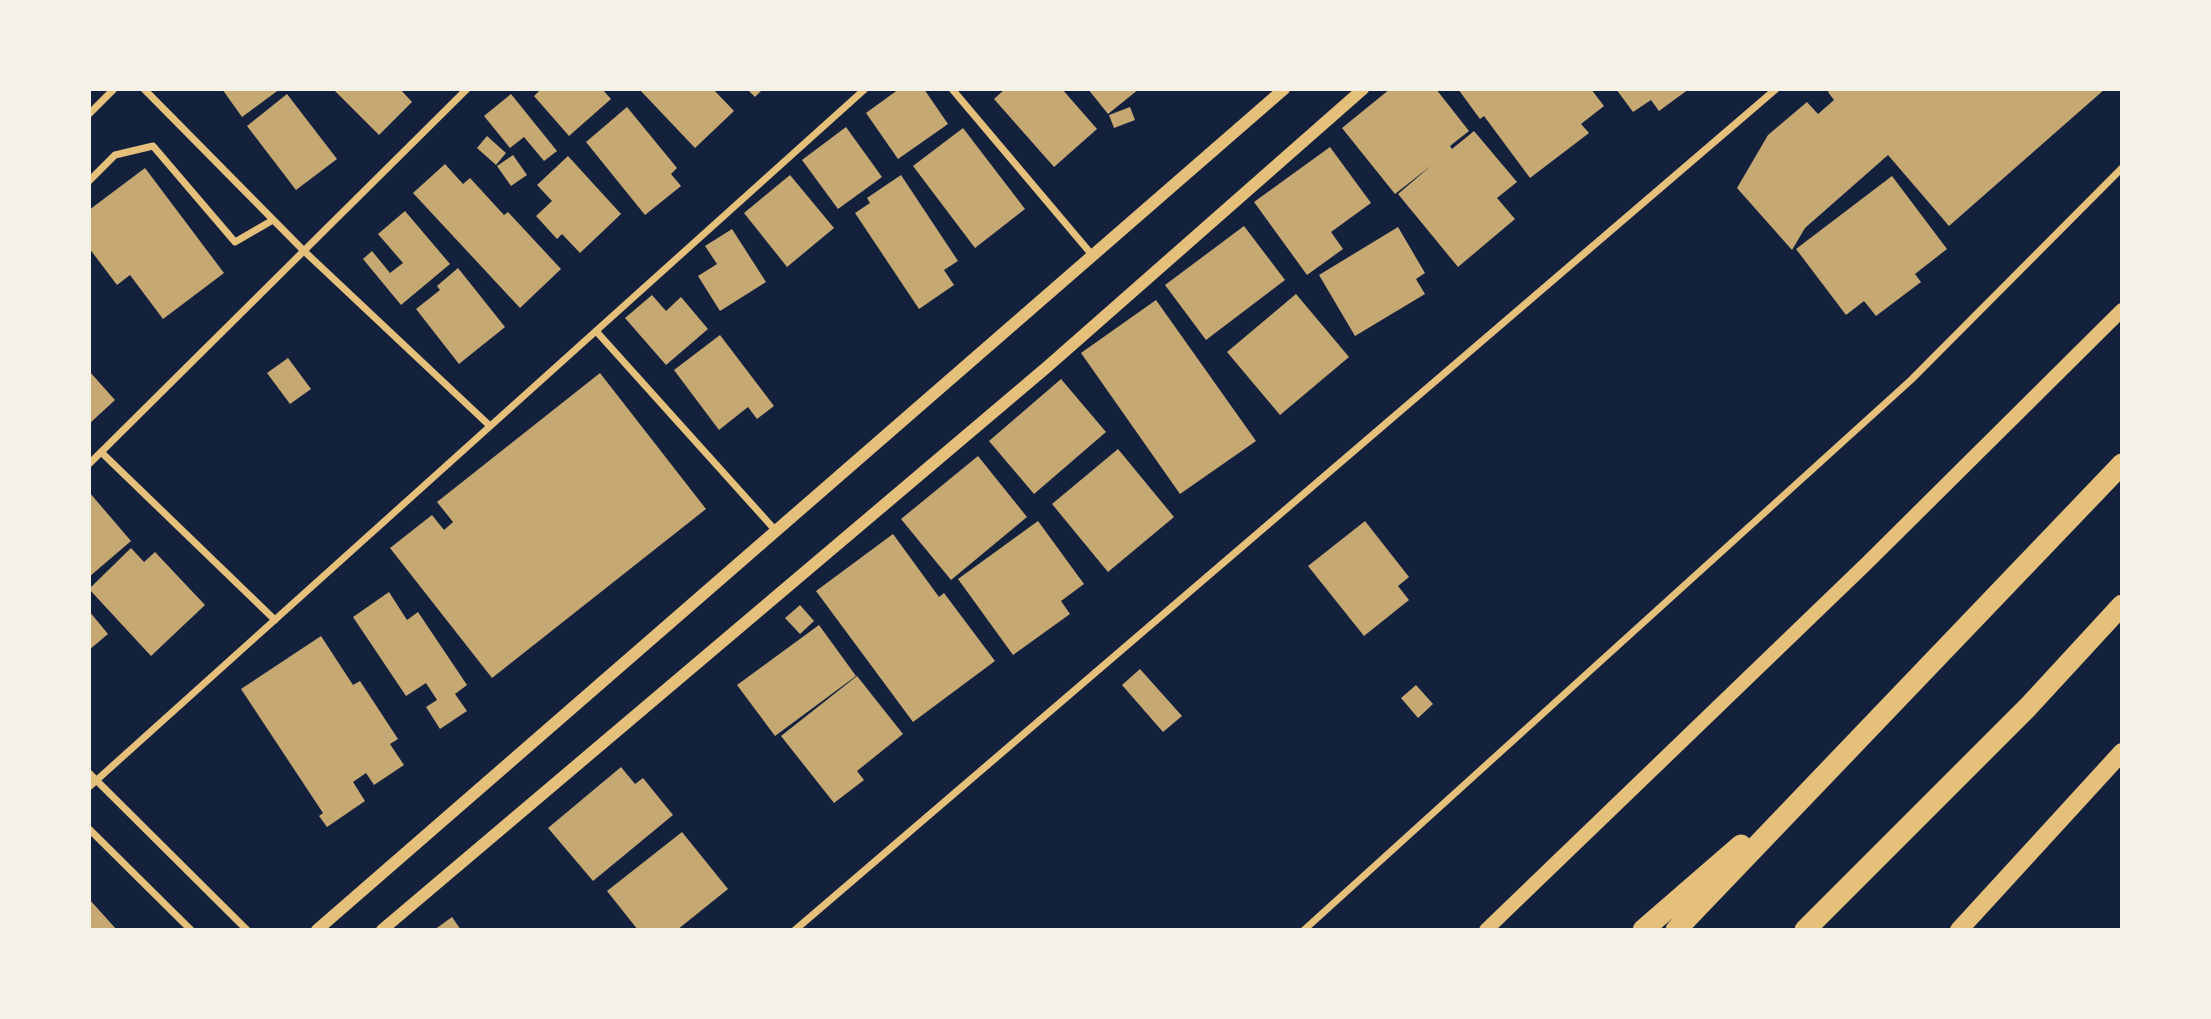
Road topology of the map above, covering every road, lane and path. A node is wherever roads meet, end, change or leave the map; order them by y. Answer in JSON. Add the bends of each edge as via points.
{"nodes":[{"id":1,"x":114,"y":89,"type":"edge"},
{"id":2,"x":144,"y":89,"type":"edge"},
{"id":3,"x":467,"y":89,"type":"edge"},
{"id":4,"x":865,"y":89,"type":"edge"},
{"id":5,"x":952,"y":89,"type":"edge"},
{"id":6,"x":1284,"y":89,"type":"edge"},
{"id":7,"x":1363,"y":89,"type":"edge"},
{"id":8,"x":1776,"y":89,"type":"edge"},
{"id":9,"x":89,"y":114,"type":"edge"},
{"id":10,"x":2122,"y":168,"type":"edge"},
{"id":11,"x":89,"y":181,"type":"edge"},
{"id":12,"x":273,"y":220,"type":"junction"},
{"id":13,"x":304,"y":251,"type":"junction"},
{"id":14,"x":1093,"y":256,"type":"junction"},
{"id":15,"x":2122,"y":310,"type":"edge"},
{"id":16,"x":596,"y":331,"type":"junction"},
{"id":17,"x":490,"y":426,"type":"junction"},
{"id":18,"x":101,"y":452,"type":"junction"},
{"id":19,"x":89,"y":464,"type":"edge"},
{"id":20,"x":2122,"y":464,"type":"edge"},
{"id":21,"x":777,"y":532,"type":"junction"},
{"id":22,"x":2122,"y":605,"type":"edge"},
{"id":23,"x":275,"y":620,"type":"junction"},
{"id":24,"x":1848,"y":751,"type":"junction"},
{"id":25,"x":2122,"y":752,"type":"edge"},
{"id":26,"x":89,"y":774,"type":"edge"},
{"id":27,"x":92,"y":783,"type":"edge"},
{"id":28,"x":89,"y":829,"type":"edge"},
{"id":29,"x":191,"y":930,"type":"edge"},
{"id":30,"x":247,"y":930,"type":"edge"},
{"id":31,"x":317,"y":930,"type":"edge"},
{"id":32,"x":382,"y":930,"type":"edge"},
{"id":33,"x":795,"y":930,"type":"edge"},
{"id":34,"x":1304,"y":930,"type":"edge"},
{"id":35,"x":1486,"y":930,"type":"edge"},
{"id":36,"x":1643,"y":930,"type":"edge"},
{"id":37,"x":1676,"y":930,"type":"edge"},
{"id":38,"x":1805,"y":930,"type":"edge"},
{"id":39,"x":1959,"y":930,"type":"edge"}],
"edges":[{"from":1,"to":9,"type":"street"},
{"from":2,"to":12,"type":"street"},
{"from":3,"to":13,"type":"street"},
{"from":4,"to":16,"type":"street"},
{"from":5,"to":14,"type":"street"},
{"from":6,"to":14,"type":"street"},
{"from":7,"to":32,"type":"street","via":[[1047,367]]},
{"from":8,"to":33,"type":"street"},
{"from":10,"to":34,"type":"street","via":[[1911,380]]},
{"from":11,"to":12,"type":"street","via":[[115,155],[153,146],[235,242]]},
{"from":12,"to":13,"type":"street"},
{"from":13,"to":17,"type":"street"},
{"from":13,"to":18,"type":"street"},
{"from":14,"to":21,"type":"street"},
{"from":15,"to":35,"type":"main road"},
{"from":16,"to":17,"type":"street"},
{"from":16,"to":21,"type":"street"},
{"from":17,"to":23,"type":"street"},
{"from":18,"to":19,"type":"street"},
{"from":18,"to":23,"type":"street"},
{"from":20,"to":24,"type":"highway"},
{"from":21,"to":31,"type":"street"},
{"from":22,"to":38,"type":"highway","via":[[2028,707]]},
{"from":23,"to":27,"type":"street"},
{"from":24,"to":36,"type":"highway"},
{"from":24,"to":37,"type":"highway"},
{"from":25,"to":39,"type":"main road"},
{"from":26,"to":27,"type":"street"},
{"from":27,"to":30,"type":"street"},
{"from":28,"to":29,"type":"street"}]}
